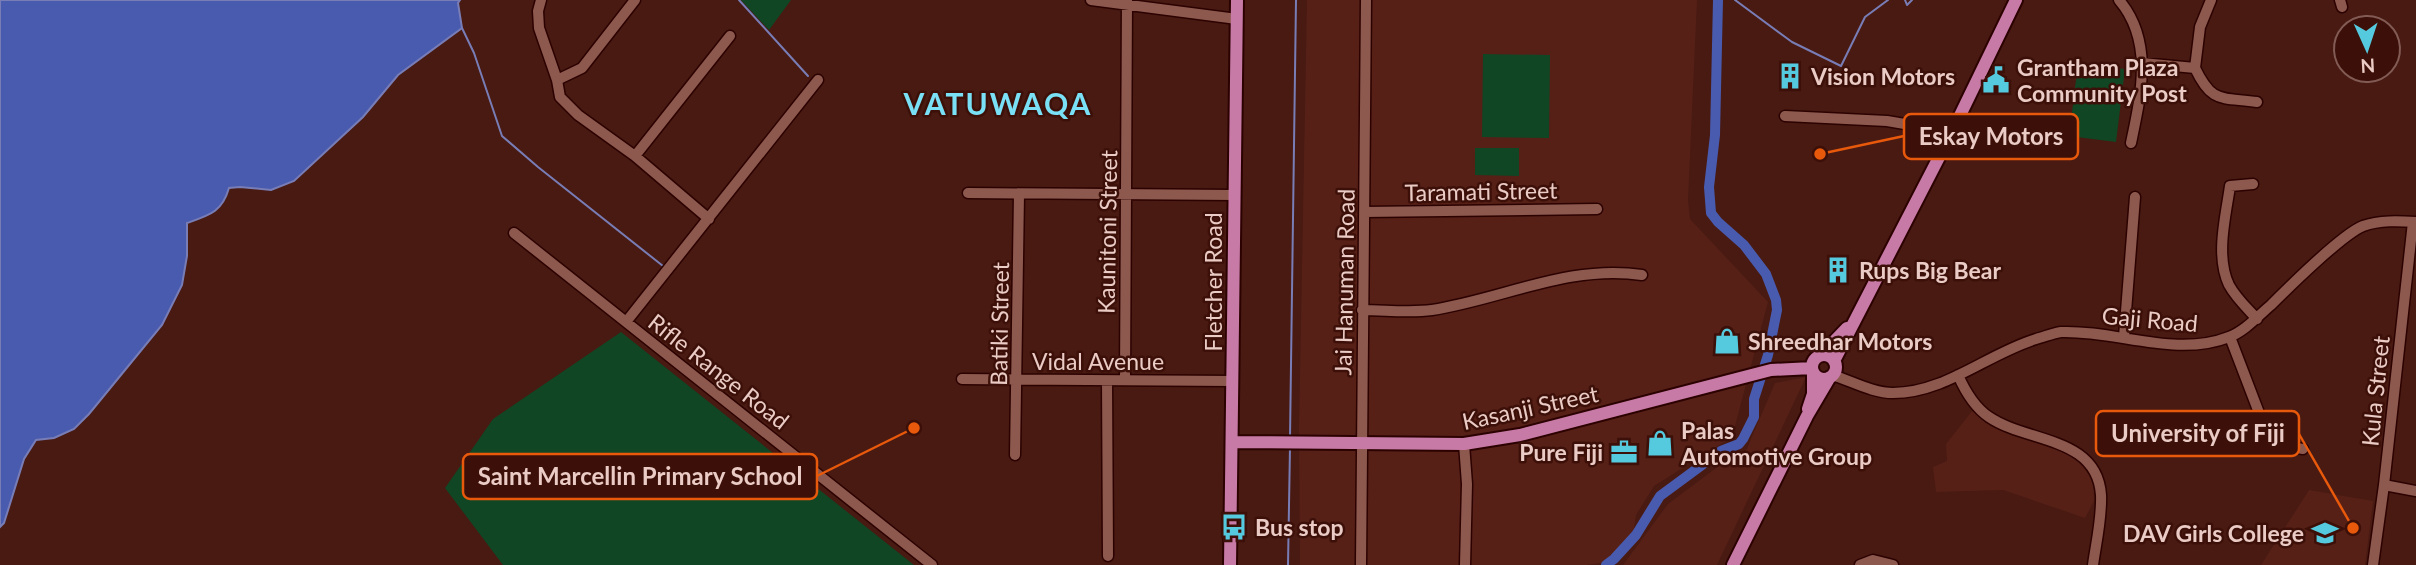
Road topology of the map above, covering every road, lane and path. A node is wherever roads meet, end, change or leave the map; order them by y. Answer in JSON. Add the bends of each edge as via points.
{"nodes":[{"id":1,"x":541,"y":0,"type":"edge"},
{"id":2,"x":635,"y":0,"type":"edge"},
{"id":3,"x":1091,"y":0,"type":"edge"},
{"id":4,"x":1237,"y":0,"type":"edge"},
{"id":5,"x":1366,"y":0,"type":"edge"},
{"id":6,"x":2016,"y":0,"type":"edge"},
{"id":7,"x":2119,"y":0,"type":"edge"},
{"id":8,"x":2211,"y":0,"type":"edge"},
{"id":9,"x":1127,"y":3,"type":"edge"},
{"id":10,"x":1237,"y":19,"type":"junction"},
{"id":11,"x":730,"y":36,"type":"dead end"},
{"id":12,"x":2142,"y":64,"type":"junction"},
{"id":13,"x":2195,"y":68,"type":"junction"},
{"id":14,"x":557,"y":80,"type":"junction"},
{"id":15,"x":818,"y":80,"type":"dead end"},
{"id":16,"x":2257,"y":102,"type":"dead end"},
{"id":17,"x":1785,"y":117,"type":"dead end"},
{"id":18,"x":1952,"y":132,"type":"junction"},
{"id":19,"x":2131,"y":143,"type":"dead end"},
{"id":20,"x":635,"y":156,"type":"junction"},
{"id":21,"x":2253,"y":184,"type":"dead end"},
{"id":22,"x":968,"y":193,"type":"dead end"},
{"id":23,"x":1019,"y":194,"type":"junction"},
{"id":24,"x":1127,"y":194,"type":"junction"},
{"id":25,"x":1234,"y":195,"type":"junction"},
{"id":26,"x":2135,"y":197,"type":"dead end"},
{"id":27,"x":1597,"y":209,"type":"dead end"},
{"id":28,"x":1364,"y":212,"type":"junction"},
{"id":29,"x":709,"y":219,"type":"junction"},
{"id":30,"x":2415,"y":222,"type":"edge"},
{"id":31,"x":514,"y":233,"type":"dead end"},
{"id":32,"x":1642,"y":275,"type":"dead end"},
{"id":33,"x":1362,"y":310,"type":"junction"},
{"id":34,"x":1858,"y":318,"type":"junction"},
{"id":35,"x":2257,"y":319,"type":"junction"},
{"id":36,"x":626,"y":322,"type":"junction"},
{"id":37,"x":2124,"y":337,"type":"junction"},
{"id":38,"x":2230,"y":337,"type":"junction"},
{"id":39,"x":1815,"y":363,"type":"junction"},
{"id":40,"x":1833,"y":369,"type":"junction"},
{"id":41,"x":1958,"y":375,"type":"junction"},
{"id":42,"x":962,"y":379,"type":"dead end"},
{"id":43,"x":1017,"y":379,"type":"junction"},
{"id":44,"x":1125,"y":380,"type":"junction"},
{"id":45,"x":1107,"y":381,"type":"junction"},
{"id":46,"x":1233,"y":381,"type":"junction"},
{"id":47,"x":1807,"y":416,"type":"junction"},
{"id":48,"x":2218,"y":435,"type":"dead end"},
{"id":49,"x":2261,"y":441,"type":"junction"},
{"id":50,"x":1233,"y":442,"type":"junction"},
{"id":51,"x":1362,"y":443,"type":"junction"},
{"id":52,"x":1464,"y":444,"type":"junction"},
{"id":53,"x":2303,"y":449,"type":"dead end"},
{"id":54,"x":1015,"y":455,"type":"dead end"},
{"id":55,"x":2384,"y":485,"type":"junction"},
{"id":56,"x":2416,"y":491,"type":"edge"},
{"id":57,"x":1108,"y":556,"type":"dead end"},
{"id":58,"x":932,"y":565,"type":"edge"},
{"id":59,"x":1230,"y":565,"type":"edge"},
{"id":60,"x":1361,"y":565,"type":"edge"},
{"id":61,"x":1465,"y":565,"type":"edge"},
{"id":62,"x":1733,"y":565,"type":"edge"},
{"id":63,"x":1860,"y":565,"type":"edge"},
{"id":64,"x":1893,"y":565,"type":"edge"},
{"id":65,"x":2093,"y":565,"type":"edge"},
{"id":66,"x":2373,"y":565,"type":"edge"}],
"edges":[{"from":1,"to":14,"type":"street","via":[[539,28]]},
{"from":2,"to":14,"type":"street","via":[[582,68]]},
{"from":3,"to":9,"type":"street"},
{"from":4,"to":10,"type":"main road","name":"Fletcher Road"},
{"from":5,"to":28,"type":"street","name":"Jai Hanuman Road"},
{"from":6,"to":18,"type":"main road"},
{"from":7,"to":12,"type":"street","via":[[2134,22]]},
{"from":8,"to":13,"type":"street","via":[[2200,26]]},
{"from":9,"to":10,"type":"street"},
{"from":9,"to":24,"type":"street","name":"Kaunitoni Street"},
{"from":10,"to":25,"type":"main road","name":"Fletcher Road"},
{"from":11,"to":20,"type":"street"},
{"from":12,"to":13,"type":"street"},
{"from":12,"to":19,"type":"street"},
{"from":13,"to":16,"type":"street","via":[[2204,88],[2217,97]]},
{"from":14,"to":20,"type":"street","via":[[560,97],[578,115]]},
{"from":15,"to":29,"type":"street"},
{"from":17,"to":18,"type":"street","via":[[1887,121]]},
{"from":18,"to":34,"type":"main road"},
{"from":20,"to":29,"type":"street"},
{"from":21,"to":35,"type":"street","via":[[2230,186],[2223,247],[2228,283]]},
{"from":22,"to":23,"type":"street"},
{"from":23,"to":24,"type":"street"},
{"from":23,"to":43,"type":"street","name":"Batiki Street"},
{"from":24,"to":25,"type":"street"},
{"from":24,"to":44,"type":"street","name":"Kaunitoni Street"},
{"from":25,"to":46,"type":"main road","name":"Fletcher Road"},
{"from":26,"to":37,"type":"street"},
{"from":27,"to":28,"type":"street","name":"Taramati Street"},
{"from":28,"to":33,"type":"street","name":"Jai Hanuman Road"},
{"from":29,"to":36,"type":"street"},
{"from":30,"to":35,"type":"street","name":"Gaji Road","via":[[2378,223],[2353,232]]},
{"from":30,"to":55,"type":"street","name":"Kula Street"},
{"from":31,"to":36,"type":"street","name":"Rifle Range Road"},
{"from":32,"to":33,"type":"street","via":[[1593,272],[1431,310]]},
{"from":33,"to":51,"type":"street","name":"Jai Hanuman Road"},
{"from":34,"to":39,"type":"main road"},
{"from":34,"to":40,"type":"main road"},
{"from":35,"to":38,"type":"street","name":"Gaji Road"},
{"from":36,"to":58,"type":"street","name":"Rifle Range Road"},
{"from":37,"to":38,"type":"street","name":"Gaji Road","via":[[2188,345]]},
{"from":37,"to":41,"type":"street","name":"Gaji Road","via":[[2058,332],[2007,349]]},
{"from":38,"to":49,"type":"street","via":[[2261,418]]},
{"from":39,"to":40,"type":"main road","via":[[1827,355]]},
{"from":39,"to":40,"type":"main road","via":[[1820,378]]},
{"from":39,"to":47,"type":"main road"},
{"from":39,"to":52,"type":"main road","name":"Kasanji Street","via":[[1520,435]]},
{"from":40,"to":41,"type":"street","name":"Gaji Road","via":[[1871,389],[1892,393],[1921,389]]},
{"from":40,"to":47,"type":"main road"},
{"from":41,"to":65,"type":"street","via":[[1986,415],[2011,429],[2067,447],[2095,473],[2101,497]]},
{"from":42,"to":43,"type":"street","name":"Vidal Avenue"},
{"from":43,"to":45,"type":"street","name":"Vidal Avenue"},
{"from":43,"to":54,"type":"street","name":"Batiki Street"},
{"from":44,"to":45,"type":"street","name":"Vidal Avenue"},
{"from":44,"to":46,"type":"street","name":"Vidal Avenue"},
{"from":45,"to":57,"type":"street"},
{"from":46,"to":50,"type":"main road","name":"Fletcher Road"},
{"from":47,"to":62,"type":"main road"},
{"from":48,"to":49,"type":"street"},
{"from":49,"to":53,"type":"street"},
{"from":50,"to":51,"type":"main road","name":"Kasanji Street"},
{"from":50,"to":59,"type":"main road","name":"Fletcher Road"},
{"from":51,"to":52,"type":"main road","name":"Kasanji Street"},
{"from":51,"to":60,"type":"street","name":"Jai Hanuman Road"},
{"from":52,"to":61,"type":"street"},
{"from":55,"to":56,"type":"street"},
{"from":55,"to":66,"type":"street","name":"Kula Street"},
{"from":63,"to":64,"type":"street","via":[[1874,560]]}]}
